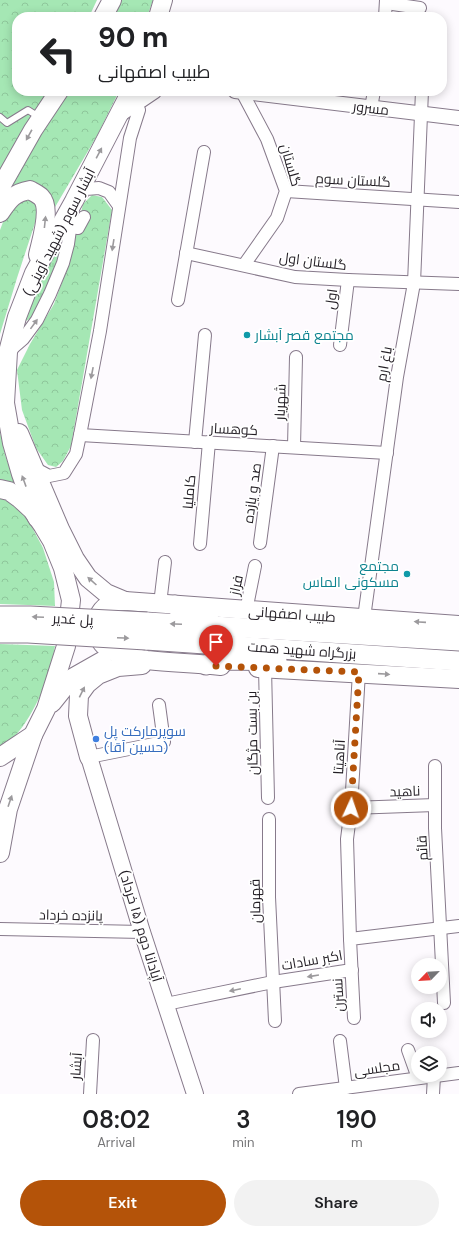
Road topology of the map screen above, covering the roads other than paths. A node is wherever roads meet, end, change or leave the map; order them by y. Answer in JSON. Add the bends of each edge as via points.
{"nodes":[{"id":1,"x":112,"y":0,"type":"edge"},
{"id":2,"x":163,"y":0,"type":"edge"},
{"id":3,"x":386,"y":1,"type":"edge"},
{"id":4,"x":420,"y":8,"type":"dead end"},
{"id":5,"x":106,"y":12,"type":"edge"},
{"id":6,"x":159,"y":12,"type":"edge"},
{"id":7,"x":385,"y":12,"type":"edge"},
{"id":8,"x":55,"y":96,"type":"edge"},
{"id":9,"x":128,"y":96,"type":"edge"},
{"id":10,"x":148,"y":96,"type":"edge"},
{"id":11,"x":241,"y":96,"type":"edge"},
{"id":12,"x":272,"y":96,"type":"edge"},
{"id":13,"x":373,"y":96,"type":"edge"},
{"id":14,"x":422,"y":96,"type":"edge"},
{"id":15,"x":371,"y":108,"type":"junction"},
{"id":16,"x":139,"y":110,"type":"dead end"},
{"id":17,"x":420,"y":114,"type":"junction"},
{"id":18,"x":118,"y":116,"type":"junction"},
{"id":19,"x":0,"y":117,"type":"edge"},
{"id":20,"x":40,"y":118,"type":"junction"},
{"id":21,"x":459,"y":118,"type":"edge"},
{"id":22,"x":204,"y":152,"type":"dead end"},
{"id":23,"x":0,"y":191,"type":"edge"},
{"id":24,"x":286,"y":191,"type":"junction"},
{"id":25,"x":417,"y":199,"type":"junction"},
{"id":26,"x":74,"y":201,"type":"junction"},
{"id":27,"x":459,"y":202,"type":"edge"},
{"id":28,"x":119,"y":206,"type":"junction"},
{"id":29,"x":0,"y":213,"type":"edge"},
{"id":30,"x":84,"y":217,"type":"dead end"},
{"id":31,"x":70,"y":227,"type":"junction"},
{"id":32,"x":186,"y":253,"type":"junction"},
{"id":33,"x":244,"y":265,"type":"junction"},
{"id":34,"x":34,"y":274,"type":"junction"},
{"id":35,"x":348,"y":280,"type":"junction"},
{"id":36,"x":414,"y":283,"type":"junction"},
{"id":37,"x":459,"y":284,"type":"edge"},
{"id":38,"x":178,"y":300,"type":"dead end"},
{"id":39,"x":205,"y":335,"type":"dead end"},
{"id":40,"x":340,"y":345,"type":"dead end"},
{"id":41,"x":8,"y":352,"type":"junction"},
{"id":42,"x":296,"y":357,"type":"dead end"},
{"id":43,"x":5,"y":403,"type":"junction"},
{"id":44,"x":80,"y":435,"type":"junction"},
{"id":45,"x":195,"y":442,"type":"junction"},
{"id":46,"x":209,"y":442,"type":"junction"},
{"id":47,"x":273,"y":446,"type":"junction"},
{"id":48,"x":294,"y":447,"type":"junction"},
{"id":49,"x":386,"y":453,"type":"junction"},
{"id":50,"x":34,"y":468,"type":"junction"},
{"id":51,"x":0,"y":488,"type":"edge"},
{"id":52,"x":38,"y":518,"type":"junction"},
{"id":53,"x":260,"y":543,"type":"dead end"},
{"id":54,"x":200,"y":544,"type":"dead end"},
{"id":55,"x":165,"y":562,"type":"dead end"},
{"id":56,"x":255,"y":566,"type":"dead end"},
{"id":57,"x":125,"y":601,"type":"junction"},
{"id":58,"x":168,"y":605,"type":"junction"},
{"id":59,"x":246,"y":611,"type":"junction"},
{"id":60,"x":0,"y":616,"type":"edge"},
{"id":61,"x":459,"y":625,"type":"edge"},
{"id":62,"x":360,"y":626,"type":"junction"},
{"id":63,"x":146,"y":631,"type":"junction"},
{"id":64,"x":0,"y":633,"type":"edge"},
{"id":65,"x":459,"y":641,"type":"edge"},
{"id":66,"x":347,"y":653,"type":"junction"},
{"id":67,"x":127,"y":657,"type":"junction"},
{"id":68,"x":459,"y":661,"type":"edge"},
{"id":69,"x":171,"y":663,"type":"junction"},
{"id":70,"x":206,"y":665,"type":"junction"},
{"id":71,"x":265,"y":668,"type":"junction"},
{"id":72,"x":359,"y":672,"type":"junction"},
{"id":73,"x":459,"y":679,"type":"edge"},
{"id":74,"x":159,"y":706,"type":"dead end"},
{"id":75,"x":46,"y":709,"type":"junction"},
{"id":76,"x":33,"y":735,"type":"junction"},
{"id":77,"x":0,"y":757,"type":"edge"},
{"id":78,"x":90,"y":757,"type":"junction"},
{"id":79,"x":435,"y":766,"type":"dead end"},
{"id":80,"x":268,"y":798,"type":"dead end"},
{"id":81,"x":435,"y":805,"type":"junction"},
{"id":82,"x":351,"y":808,"type":"junction"},
{"id":83,"x":269,"y":819,"type":"dead end"},
{"id":84,"x":0,"y":853,"type":"edge"},
{"id":85,"x":459,"y":926,"type":"edge"},
{"id":86,"x":441,"y":928,"type":"junction"},
{"id":87,"x":0,"y":929,"type":"edge"},
{"id":88,"x":142,"y":932,"type":"junction"},
{"id":89,"x":350,"y":939,"type":"junction"},
{"id":90,"x":352,"y":970,"type":"junction"},
{"id":91,"x":273,"y":982,"type":"junction"},
{"id":92,"x":444,"y":1002,"type":"edge"},
{"id":93,"x":166,"y":1004,"type":"junction"},
{"id":94,"x":354,"y":1018,"type":"dead end"},
{"id":95,"x":275,"y":1021,"type":"dead end"},
{"id":96,"x":93,"y":1040,"type":"dead end"},
{"id":97,"x":340,"y":1041,"type":"dead end"},
{"id":98,"x":408,"y":1050,"type":"dead end"},
{"id":99,"x":411,"y":1058,"type":"edge"},
{"id":100,"x":459,"y":1072,"type":"edge"},
{"id":101,"x":447,"y":1074,"type":"edge"},
{"id":102,"x":411,"y":1079,"type":"edge"},
{"id":103,"x":434,"y":1082,"type":"edge"},
{"id":104,"x":346,"y":1088,"type":"junction"},
{"id":105,"x":90,"y":1094,"type":"edge"},
{"id":106,"x":195,"y":1094,"type":"edge"},
{"id":107,"x":298,"y":1094,"type":"edge"},
{"id":108,"x":433,"y":1094,"type":"edge"}],
"edges":[{"from":1,"to":5,"type":"main road"},
{"from":2,"to":6,"type":"main road"},
{"from":3,"to":4,"type":"street"},
{"from":3,"to":7,"type":"street"},
{"from":8,"to":20,"type":"main road"},
{"from":9,"to":18,"type":"main road","name":"آبشار سوم (شهید آوینی)"},
{"from":10,"to":18,"type":"street"},
{"from":11,"to":24,"type":"street","name":"گلستان","via":[[267,139]]},
{"from":12,"to":15,"type":"street","name":"مسرور"},
{"from":13,"to":15,"type":"street"},
{"from":14,"to":17,"type":"street","name":"باغ ارم"},
{"from":15,"to":17,"type":"street","name":"مسرور"},
{"from":16,"to":28,"type":"street","via":[[130,138]]},
{"from":17,"to":21,"type":"street","name":"مسرور"},
{"from":17,"to":25,"type":"street","name":"باغ ارم"},
{"from":26,"to":18,"type":"main road","name":"آبشار سوم (شهید آوینی)","one_way":true},
{"from":19,"to":20,"type":"lane","via":[[7,123],[28,110]]},
{"from":20,"to":23,"type":"main road","one_way":true},
{"from":22,"to":32,"type":"street"},
{"from":24,"to":25,"type":"street","name":"گلستان سوم"},
{"from":24,"to":33,"type":"street","name":"گلستان","via":[[277,218]]},
{"from":25,"to":27,"type":"street","name":"گلستان سوم"},
{"from":25,"to":36,"type":"street","name":"باغ ارم"},
{"from":26,"to":28,"type":"street","via":[[86,189],[99,188],[110,192]]},
{"from":26,"to":31,"type":"street"},
{"from":26,"to":34,"type":"main road","name":"آبشار سوم (شهید آوینی)"},
{"from":28,"to":44,"type":"street","one_way":true,"via":[[100,331]]},
{"from":34,"to":29,"type":"main road","one_way":true,"via":[[46,209],[42,198],[30,190],[20,192],[10,199]]},
{"from":30,"to":31,"type":"street","via":[[78,228]]},
{"from":41,"to":31,"type":"street","one_way":true,"via":[[37,320],[50,294],[63,263]]},
{"from":32,"to":33,"type":"street","name":"گلستان اول"},
{"from":32,"to":38,"type":"street"},
{"from":33,"to":35,"type":"street","name":"گلستان اول","via":[[295,277]]},
{"from":34,"to":41,"type":"main road","name":"آبشار سوم (شهید آوینی)","via":[[17,317]]},
{"from":35,"to":36,"type":"street","name":"گلستان اول"},
{"from":35,"to":40,"type":"street","name":"اول"},
{"from":36,"to":37,"type":"street","name":"گلستان اول"},
{"from":36,"to":49,"type":"street","name":"باغ ارم"},
{"from":39,"to":45,"type":"street"},
{"from":41,"to":43,"type":"main road","name":"آبشار سوم (شهید آوینی)"},
{"from":42,"to":48,"type":"street","name":"شهریار"},
{"from":43,"to":50,"type":"main road","name":"آبشار سوم (شهید آوینی)"},
{"from":52,"to":43,"type":"main road","name":"آبشار سوم (شهید آوینی)","one_way":true,"via":[[12,443]]},
{"from":44,"to":45,"type":"street","name":"کوهسار"},
{"from":44,"to":50,"type":"street","via":[[76,454],[64,473],[49,476]]},
{"from":45,"to":46,"type":"street","name":"کوهسار"},
{"from":46,"to":47,"type":"street","name":"کوهسار"},
{"from":46,"to":54,"type":"street","name":"کاملیا"},
{"from":47,"to":48,"type":"street","name":"کوهسار"},
{"from":47,"to":53,"type":"street","name":"صد و یازده"},
{"from":48,"to":49,"type":"street","name":"کوهسار"},
{"from":49,"to":62,"type":"street","name":"باغ ارم"},
{"from":57,"to":50,"type":"main road","name":"آبشار سوم (شهید آوینی)","one_way":true,"via":[[106,593],[88,578],[75,559]]},
{"from":51,"to":52,"type":"main road","via":[[20,499]]},
{"from":52,"to":75,"type":"main road","via":[[52,541],[71,600],[66,646]]},
{"from":55,"to":58,"type":"street"},
{"from":56,"to":59,"type":"street","name":"فراز"},
{"from":57,"to":58,"type":"main road","name":"طبیب اصفهانی"},
{"from":57,"to":67,"type":"main road","via":[[108,605],[102,610],[96,626],[101,642],[107,648]]},
{"from":58,"to":59,"type":"main road","name":"طبیب اصفهانی"},
{"from":58,"to":62,"type":"highway","via":[[187,612]]},
{"from":59,"to":62,"type":"main road","name":"طبیب اصفهانی"},
{"from":63,"to":60,"type":"highway","name":"پل غدیر","one_way":true,"bridge":true,"via":[[30,616]]},
{"from":61,"to":62,"type":"main road","name":"طبیب اصفهانی","one_way":true},
{"from":62,"to":63,"type":"highway","name":"بزرگراه شهید همت","one_way":true},
{"from":62,"to":65,"type":"highway","name":"بزرگراه شهید همت"},
{"from":64,"to":63,"type":"highway","name":"پل غدیر","one_way":true,"bridge":true},
{"from":63,"to":66,"type":"highway","name":"بزرگراه شهید همت"},
{"from":66,"to":68,"type":"highway","name":"بزرگراه شهید همت"},
{"from":66,"to":70,"type":"highway","via":[[313,661],[228,660]]},
{"from":67,"to":69,"type":"main road"},
{"from":67,"to":75,"type":"main road","via":[[104,660],[72,678]]},
{"from":69,"to":70,"type":"main road"},
{"from":78,"to":69,"type":"main road","one_way":true,"via":[[78,716],[79,695],[86,684],[98,675],[118,667]]},
{"from":70,"to":71,"type":"main road"},
{"from":71,"to":72,"type":"main road"},
{"from":71,"to":80,"type":"street","name":"بن بست مژگان"},
{"from":72,"to":73,"type":"main road","one_way":true},
{"from":72,"to":82,"type":"street","name":"آناهیتا"},
{"from":74,"to":78,"type":"street","via":[[164,742]]},
{"from":75,"to":76,"type":"main road"},
{"from":75,"to":78,"type":"main road","via":[[60,707],[68,712]]},
{"from":76,"to":77,"type":"main road"},
{"from":84,"to":76,"type":"main road","one_way":true,"via":[[8,809]]},
{"from":78,"to":88,"type":"main road","name":"آپادانا دوم (۱۵ خرداد)"},
{"from":79,"to":81,"type":"street","name":"قائم"},
{"from":81,"to":82,"type":"street","name":"ناهید"},
{"from":81,"to":86,"type":"street","name":"قائم"},
{"from":82,"to":89,"type":"street","name":"آناهیتا","via":[[347,839]]},
{"from":83,"to":91,"type":"street","name":"قهرمان"},
{"from":85,"to":86,"type":"street","name":"اکبر سادات"},
{"from":86,"to":89,"type":"street","name":"اکبر سادات"},
{"from":86,"to":92,"type":"street","name":"قائم"},
{"from":87,"to":88,"type":"street","name":"پانزده خرداد"},
{"from":88,"to":93,"type":"main road","name":"آپادانا دوم (۱۵ خرداد)"},
{"from":89,"to":90,"type":"street","name":"اکبر سادات"},
{"from":90,"to":91,"type":"street","name":"اکبر سادات","one_way":true},
{"from":90,"to":94,"type":"street","name":"نسترن"},
{"from":91,"to":93,"type":"street","name":"اکبر سادات","one_way":true},
{"from":91,"to":95,"type":"street","name":"قهرمان"},
{"from":93,"to":106,"type":"main road","name":"آپادانا دوم (۱۵ خرداد)"},
{"from":96,"to":105,"type":"street","name":"آبشار"},
{"from":97,"to":104,"type":"street"},
{"from":98,"to":99,"type":"street"},
{"from":100,"to":101,"type":"street","name":"مجلسی"},
{"from":102,"to":104,"type":"street","name":"مجلسی"},
{"from":103,"to":108,"type":"street"},
{"from":104,"to":107,"type":"street","name":"مجلسی"}]}
